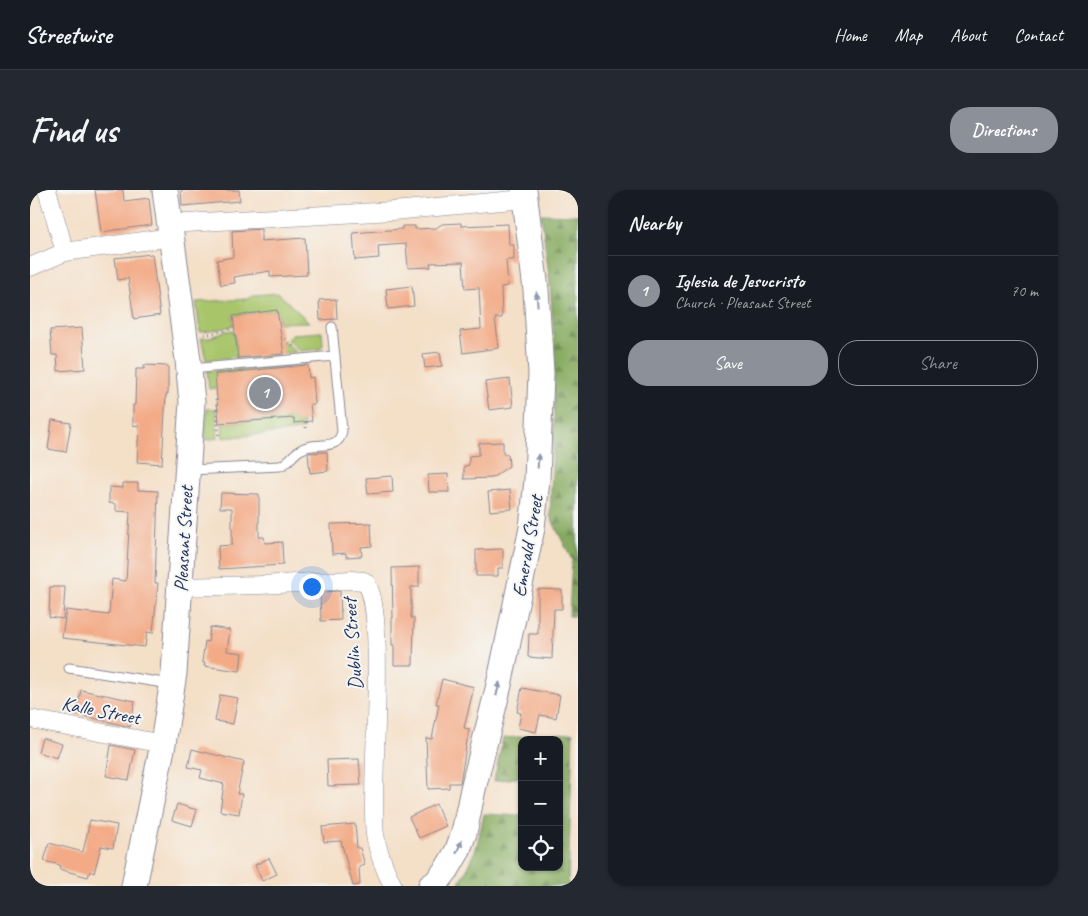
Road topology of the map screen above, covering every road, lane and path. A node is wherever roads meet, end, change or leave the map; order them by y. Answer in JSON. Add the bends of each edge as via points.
{"nodes":[{"id":1,"x":47,"y":190,"type":"edge"},
{"id":2,"x":165,"y":190,"type":"edge"},
{"id":3,"x":524,"y":194,"type":"edge"},
{"id":4,"x":170,"y":231,"type":"junction"},
{"id":5,"x":65,"y":252,"type":"junction"},
{"id":6,"x":30,"y":266,"type":"edge"},
{"id":7,"x":332,"y":327,"type":"dead end"},
{"id":8,"x":232,"y":329,"type":"dead end"},
{"id":9,"x":209,"y":335,"type":"dead end"},
{"id":10,"x":335,"y":356,"type":"junction"},
{"id":11,"x":189,"y":369,"type":"junction"},
{"id":12,"x":217,"y":398,"type":"dead end"},
{"id":13,"x":306,"y":422,"type":"dead end"},
{"id":14,"x":306,"y":430,"type":"dead end"},
{"id":15,"x":219,"y":438,"type":"dead end"},
{"id":16,"x":187,"y":470,"type":"junction"},
{"id":17,"x":180,"y":587,"type":"junction"},
{"id":18,"x":68,"y":668,"type":"dead end"},
{"id":19,"x":173,"y":684,"type":"junction"},
{"id":20,"x":30,"y":719,"type":"edge"},
{"id":21,"x":163,"y":744,"type":"junction"},
{"id":22,"x":134,"y":886,"type":"edge"},
{"id":23,"x":393,"y":886,"type":"edge"},
{"id":24,"x":431,"y":886,"type":"edge"}],
"edges":[{"from":1,"to":5,"type":"street"},
{"from":2,"to":4,"type":"street","name":"Pleasant Street"},
{"from":3,"to":4,"type":"street","via":[[393,211]]},
{"from":24,"to":3,"type":"street","name":"Emerald Street","one_way":true,"via":[[447,869],[464,833],[532,528],[541,373],[536,290]]},
{"from":4,"to":5,"type":"street"},
{"from":4,"to":11,"type":"street","name":"Pleasant Street"},
{"from":5,"to":6,"type":"street"},
{"from":7,"to":10,"type":"lane"},
{"from":8,"to":9,"type":"path"},
{"from":10,"to":11,"type":"lane"},
{"from":10,"to":16,"type":"lane","via":[[342,431],[339,441],[299,450],[280,466]]},
{"from":11,"to":16,"type":"street","name":"Pleasant Street","via":[[192,402]]},
{"from":12,"to":15,"type":"path"},
{"from":13,"to":14,"type":"path"},
{"from":16,"to":17,"type":"street","name":"Pleasant Street"},
{"from":17,"to":19,"type":"street","name":"Pleasant Street"},
{"from":17,"to":23,"type":"street","name":"Dublin Street","via":[[351,580],[360,580],[368,585],[377,647],[373,776],[375,834]]},
{"from":18,"to":19,"type":"lane"},
{"from":19,"to":21,"type":"street","name":"Pleasant Street"},
{"from":20,"to":21,"type":"street","name":"Kalle Street"},
{"from":21,"to":22,"type":"street","name":"Pleasant Street"}]}
